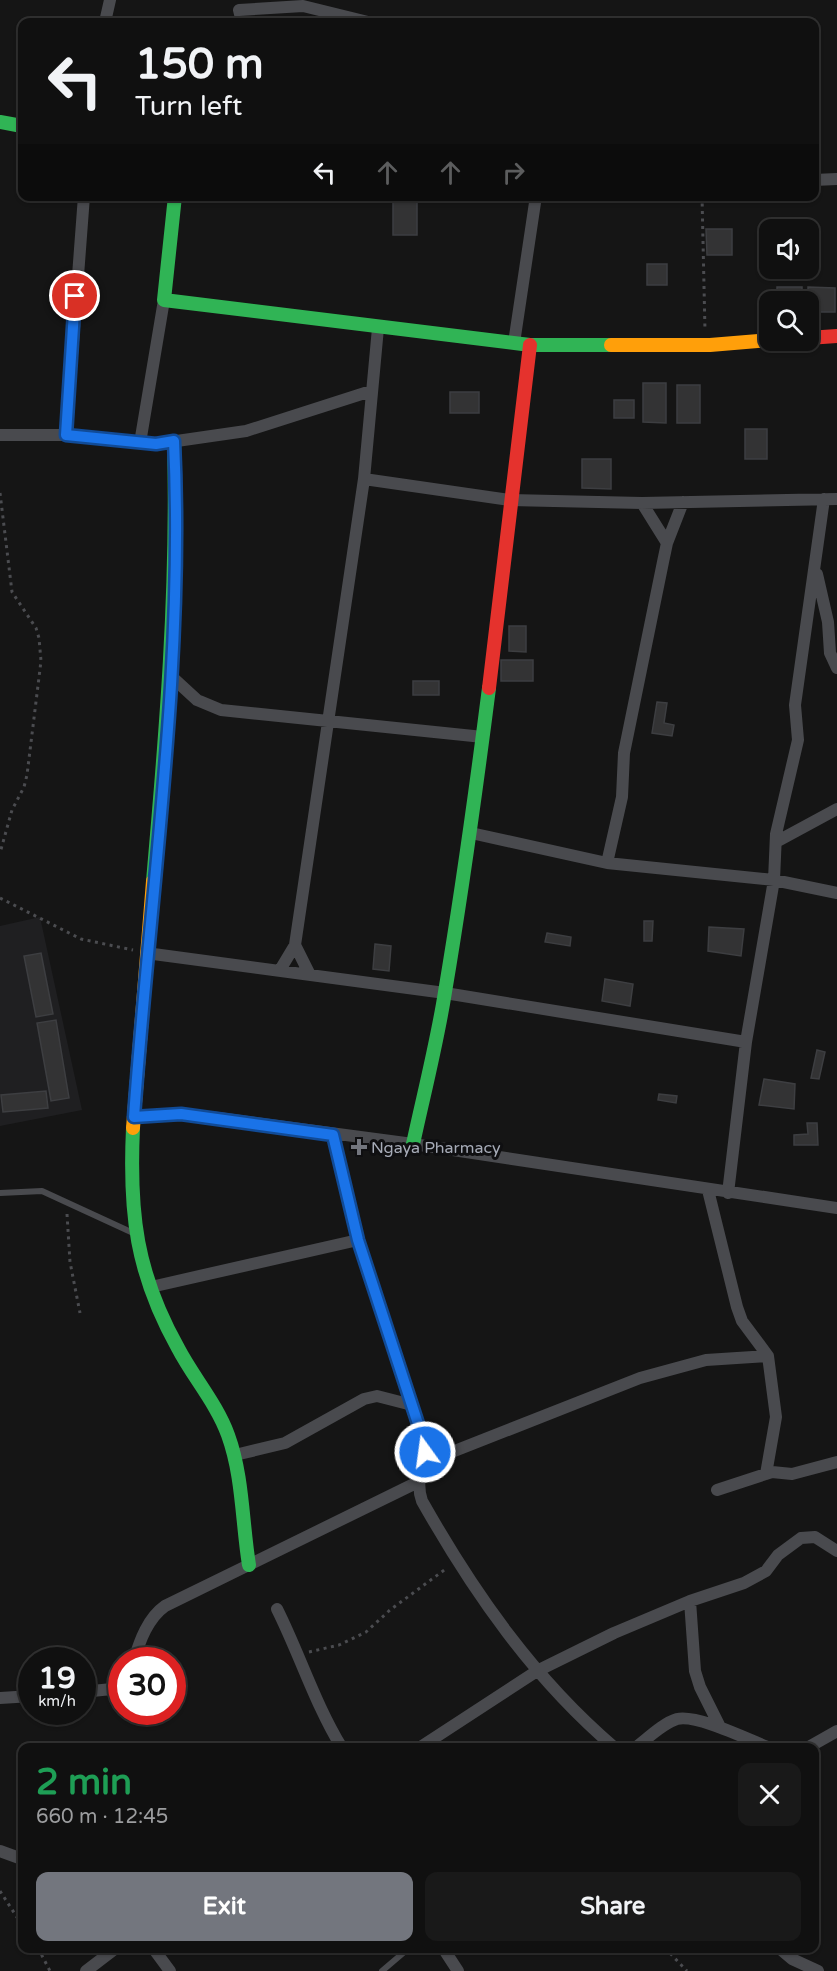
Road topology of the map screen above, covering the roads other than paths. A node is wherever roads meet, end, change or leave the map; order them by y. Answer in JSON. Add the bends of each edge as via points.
{"nodes":[{"id":1,"x":110,"y":0,"type":"edge"},
{"id":2,"x":106,"y":18,"type":"edge"},
{"id":3,"x":241,"y":18,"type":"edge"},
{"id":4,"x":352,"y":18,"type":"edge"},
{"id":5,"x":0,"y":122,"type":"edge"},
{"id":6,"x":18,"y":125,"type":"edge"},
{"id":7,"x":837,"y":179,"type":"edge"},
{"id":8,"x":819,"y":180,"type":"edge"},
{"id":9,"x":84,"y":201,"type":"edge"},
{"id":10,"x":174,"y":201,"type":"edge"},
{"id":11,"x":535,"y":201,"type":"edge"},
{"id":12,"x":164,"y":300,"type":"junction"},
{"id":13,"x":378,"y":328,"type":"junction"},
{"id":14,"x":837,"y":336,"type":"edge"},
{"id":15,"x":819,"y":337,"type":"edge"},
{"id":16,"x":759,"y":341,"type":"edge"},
{"id":17,"x":514,"y":343,"type":"junction"},
{"id":18,"x":530,"y":345,"type":"junction"},
{"id":19,"x":371,"y":391,"type":"junction"},
{"id":20,"x":0,"y":435,"type":"edge"},
{"id":21,"x":66,"y":435,"type":"junction"},
{"id":22,"x":174,"y":441,"type":"junction"},
{"id":23,"x":140,"y":443,"type":"junction"},
{"id":24,"x":364,"y":478,"type":"junction"},
{"id":25,"x":824,"y":499,"type":"junction"},
{"id":26,"x":837,"y":499,"type":"edge"},
{"id":27,"x":510,"y":500,"type":"junction"},
{"id":28,"x":683,"y":502,"type":"junction"},
{"id":29,"x":642,"y":503,"type":"junction"},
{"id":30,"x":667,"y":543,"type":"junction"},
{"id":31,"x":815,"y":567,"type":"junction"},
{"id":32,"x":837,"y":668,"type":"edge"},
{"id":33,"x":172,"y":677,"type":"junction"},
{"id":34,"x":327,"y":722,"type":"junction"},
{"id":35,"x":483,"y":736,"type":"junction"},
{"id":36,"x":837,"y":809,"type":"edge"},
{"id":37,"x":471,"y":832,"type":"junction"},
{"id":38,"x":776,"y":842,"type":"junction"},
{"id":39,"x":607,"y":863,"type":"junction"},
{"id":40,"x":774,"y":880,"type":"junction"},
{"id":41,"x":837,"y":893,"type":"edge"},
{"id":42,"x":295,"y":945,"type":"junction"},
{"id":43,"x":146,"y":953,"type":"junction"},
{"id":44,"x":280,"y":970,"type":"junction"},
{"id":45,"x":310,"y":975,"type":"junction"},
{"id":46,"x":445,"y":993,"type":"junction"},
{"id":47,"x":746,"y":1042,"type":"junction"},
{"id":48,"x":134,"y":1117,"type":"junction"},
{"id":49,"x":333,"y":1135,"type":"junction"},
{"id":50,"x":413,"y":1144,"type":"junction"},
{"id":51,"x":708,"y":1190,"type":"junction"},
{"id":52,"x":0,"y":1193,"type":"edge"},
{"id":53,"x":728,"y":1193,"type":"junction"},
{"id":54,"x":837,"y":1208,"type":"edge"},
{"id":55,"x":135,"y":1234,"type":"junction"},
{"id":56,"x":358,"y":1240,"type":"junction"},
{"id":57,"x":151,"y":1287,"type":"junction"},
{"id":58,"x":768,"y":1356,"type":"junction"},
{"id":59,"x":412,"y":1405,"type":"junction"},
{"id":60,"x":235,"y":1455,"type":"junction"},
{"id":61,"x":837,"y":1462,"type":"edge"},
{"id":62,"x":424,"y":1463,"type":"junction"},
{"id":63,"x":766,"y":1474,"type":"junction"},
{"id":64,"x":418,"y":1482,"type":"junction"},
{"id":65,"x":717,"y":1490,"type":"dead end"},
{"id":66,"x":837,"y":1551,"type":"edge"},
{"id":67,"x":249,"y":1565,"type":"junction"},
{"id":68,"x":690,"y":1601,"type":"junction"},
{"id":69,"x":277,"y":1609,"type":"dead end"},
{"id":70,"x":137,"y":1647,"type":"edge"},
{"id":71,"x":537,"y":1671,"type":"junction"},
{"id":72,"x":18,"y":1697,"type":"edge"},
{"id":73,"x":0,"y":1698,"type":"edge"},
{"id":74,"x":720,"y":1726,"type":"junction"},
{"id":75,"x":837,"y":1731,"type":"edge"},
{"id":76,"x":339,"y":1743,"type":"edge"},
{"id":77,"x":427,"y":1743,"type":"edge"},
{"id":78,"x":610,"y":1743,"type":"edge"},
{"id":79,"x":642,"y":1743,"type":"edge"},
{"id":80,"x":759,"y":1743,"type":"edge"},
{"id":81,"x":816,"y":1743,"type":"edge"},
{"id":82,"x":0,"y":1851,"type":"edge"},
{"id":83,"x":18,"y":1857,"type":"edge"},
{"id":84,"x":105,"y":1953,"type":"edge"},
{"id":85,"x":157,"y":1953,"type":"edge"},
{"id":86,"x":403,"y":1953,"type":"edge"},
{"id":87,"x":446,"y":1953,"type":"edge"},
{"id":88,"x":783,"y":1953,"type":"edge"},
{"id":89,"x":792,"y":1965,"type":"edge"},
{"id":90,"x":86,"y":1971,"type":"edge"},
{"id":91,"x":170,"y":1971,"type":"edge"},
{"id":92,"x":382,"y":1971,"type":"edge"},
{"id":93,"x":458,"y":1971,"type":"edge"},
{"id":94,"x":819,"y":1971,"type":"edge"}],
"edges":[{"from":1,"to":2,"type":"street"},
{"from":3,"to":4,"type":"street","via":[[240,10],[303,6]]},
{"from":5,"to":6,"type":"street"},
{"from":7,"to":8,"type":"street"},
{"from":9,"to":21,"type":"street"},
{"from":10,"to":12,"type":"street"},
{"from":11,"to":17,"type":"street"},
{"from":12,"to":13,"type":"street"},
{"from":12,"to":23,"type":"street"},
{"from":13,"to":17,"type":"street"},
{"from":13,"to":19,"type":"street"},
{"from":14,"to":15,"type":"street"},
{"from":16,"to":18,"type":"street","via":[[705,345]]},
{"from":17,"to":18,"type":"street"},
{"from":18,"to":27,"type":"street"},
{"from":19,"to":22,"type":"street","via":[[246,431]]},
{"from":19,"to":24,"type":"street"},
{"from":20,"to":21,"type":"street"},
{"from":21,"to":23,"type":"street"},
{"from":22,"to":23,"type":"street"},
{"from":22,"to":33,"type":"street","via":[[177,560]]},
{"from":24,"to":27,"type":"street"},
{"from":24,"to":34,"type":"street"},
{"from":25,"to":26,"type":"street"},
{"from":25,"to":28,"type":"street"},
{"from":25,"to":31,"type":"street"},
{"from":27,"to":29,"type":"street"},
{"from":27,"to":35,"type":"street"},
{"from":28,"to":29,"type":"street"},
{"from":28,"to":30,"type":"street"},
{"from":29,"to":30,"type":"street"},
{"from":30,"to":39,"type":"street","via":[[624,753],[622,797]]},
{"from":31,"to":32,"type":"street","via":[[828,622],[830,653]]},
{"from":31,"to":38,"type":"street","via":[[795,705],[798,740],[785,785]]},
{"from":33,"to":34,"type":"street","via":[[197,700],[221,710]]},
{"from":33,"to":43,"type":"street"},
{"from":34,"to":35,"type":"street"},
{"from":34,"to":42,"type":"street"},
{"from":35,"to":37,"type":"street"},
{"from":36,"to":38,"type":"street"},
{"from":37,"to":39,"type":"street"},
{"from":37,"to":46,"type":"street"},
{"from":38,"to":40,"type":"street"},
{"from":39,"to":40,"type":"street"},
{"from":40,"to":41,"type":"street"},
{"from":40,"to":47,"type":"street"},
{"from":42,"to":44,"type":"street"},
{"from":42,"to":45,"type":"street"},
{"from":43,"to":44,"type":"street"},
{"from":43,"to":48,"type":"street"},
{"from":44,"to":45,"type":"street"},
{"from":45,"to":46,"type":"street"},
{"from":46,"to":47,"type":"street"},
{"from":46,"to":50,"type":"street"},
{"from":47,"to":53,"type":"street"},
{"from":48,"to":49,"type":"street","via":[[181,1114]]},
{"from":48,"to":55,"type":"street","via":[[131,1186]]},
{"from":49,"to":50,"type":"street"},
{"from":49,"to":56,"type":"street"},
{"from":50,"to":51,"type":"street"},
{"from":51,"to":53,"type":"street"},
{"from":51,"to":58,"type":"street","via":[[742,1322]]},
{"from":52,"to":55,"type":"lane","via":[[42,1191]]},
{"from":53,"to":54,"type":"street"},
{"from":55,"to":57,"type":"street"},
{"from":56,"to":57,"type":"street"},
{"from":56,"to":59,"type":"street"},
{"from":57,"to":60,"type":"street","via":[[172,1341],[227,1431]]},
{"from":58,"to":62,"type":"street","via":[[706,1360],[640,1378]]},
{"from":58,"to":63,"type":"street","via":[[776,1417]]},
{"from":59,"to":60,"type":"street","via":[[377,1396],[364,1399],[285,1443]]},
{"from":59,"to":62,"type":"street","via":[[423,1439]]},
{"from":60,"to":67,"type":"street"},
{"from":61,"to":63,"type":"street","via":[[807,1471]]},
{"from":62,"to":64,"type":"street"},
{"from":63,"to":65,"type":"street"},
{"from":64,"to":67,"type":"street"},
{"from":64,"to":71,"type":"street","via":[[422,1500],[457,1560]]},
{"from":66,"to":68,"type":"street","via":[[815,1537],[801,1538],[778,1555],[766,1571],[744,1583]]},
{"from":67,"to":70,"type":"street","via":[[155,1613]]},
{"from":68,"to":71,"type":"street"},
{"from":68,"to":74,"type":"street","via":[[695,1671]]},
{"from":69,"to":76,"type":"street","via":[[299,1653],[318,1707]]},
{"from":71,"to":77,"type":"street"},
{"from":71,"to":78,"type":"street"},
{"from":72,"to":73,"type":"street"},
{"from":74,"to":79,"type":"street","via":[[680,1718]]},
{"from":74,"to":80,"type":"street"},
{"from":75,"to":81,"type":"street"},
{"from":82,"to":83,"type":"street"},
{"from":84,"to":90,"type":"street"},
{"from":85,"to":91,"type":"street"},
{"from":86,"to":92,"type":"lane"},
{"from":87,"to":93,"type":"street"},
{"from":88,"to":89,"type":"street"},
{"from":89,"to":94,"type":"street"}]}
